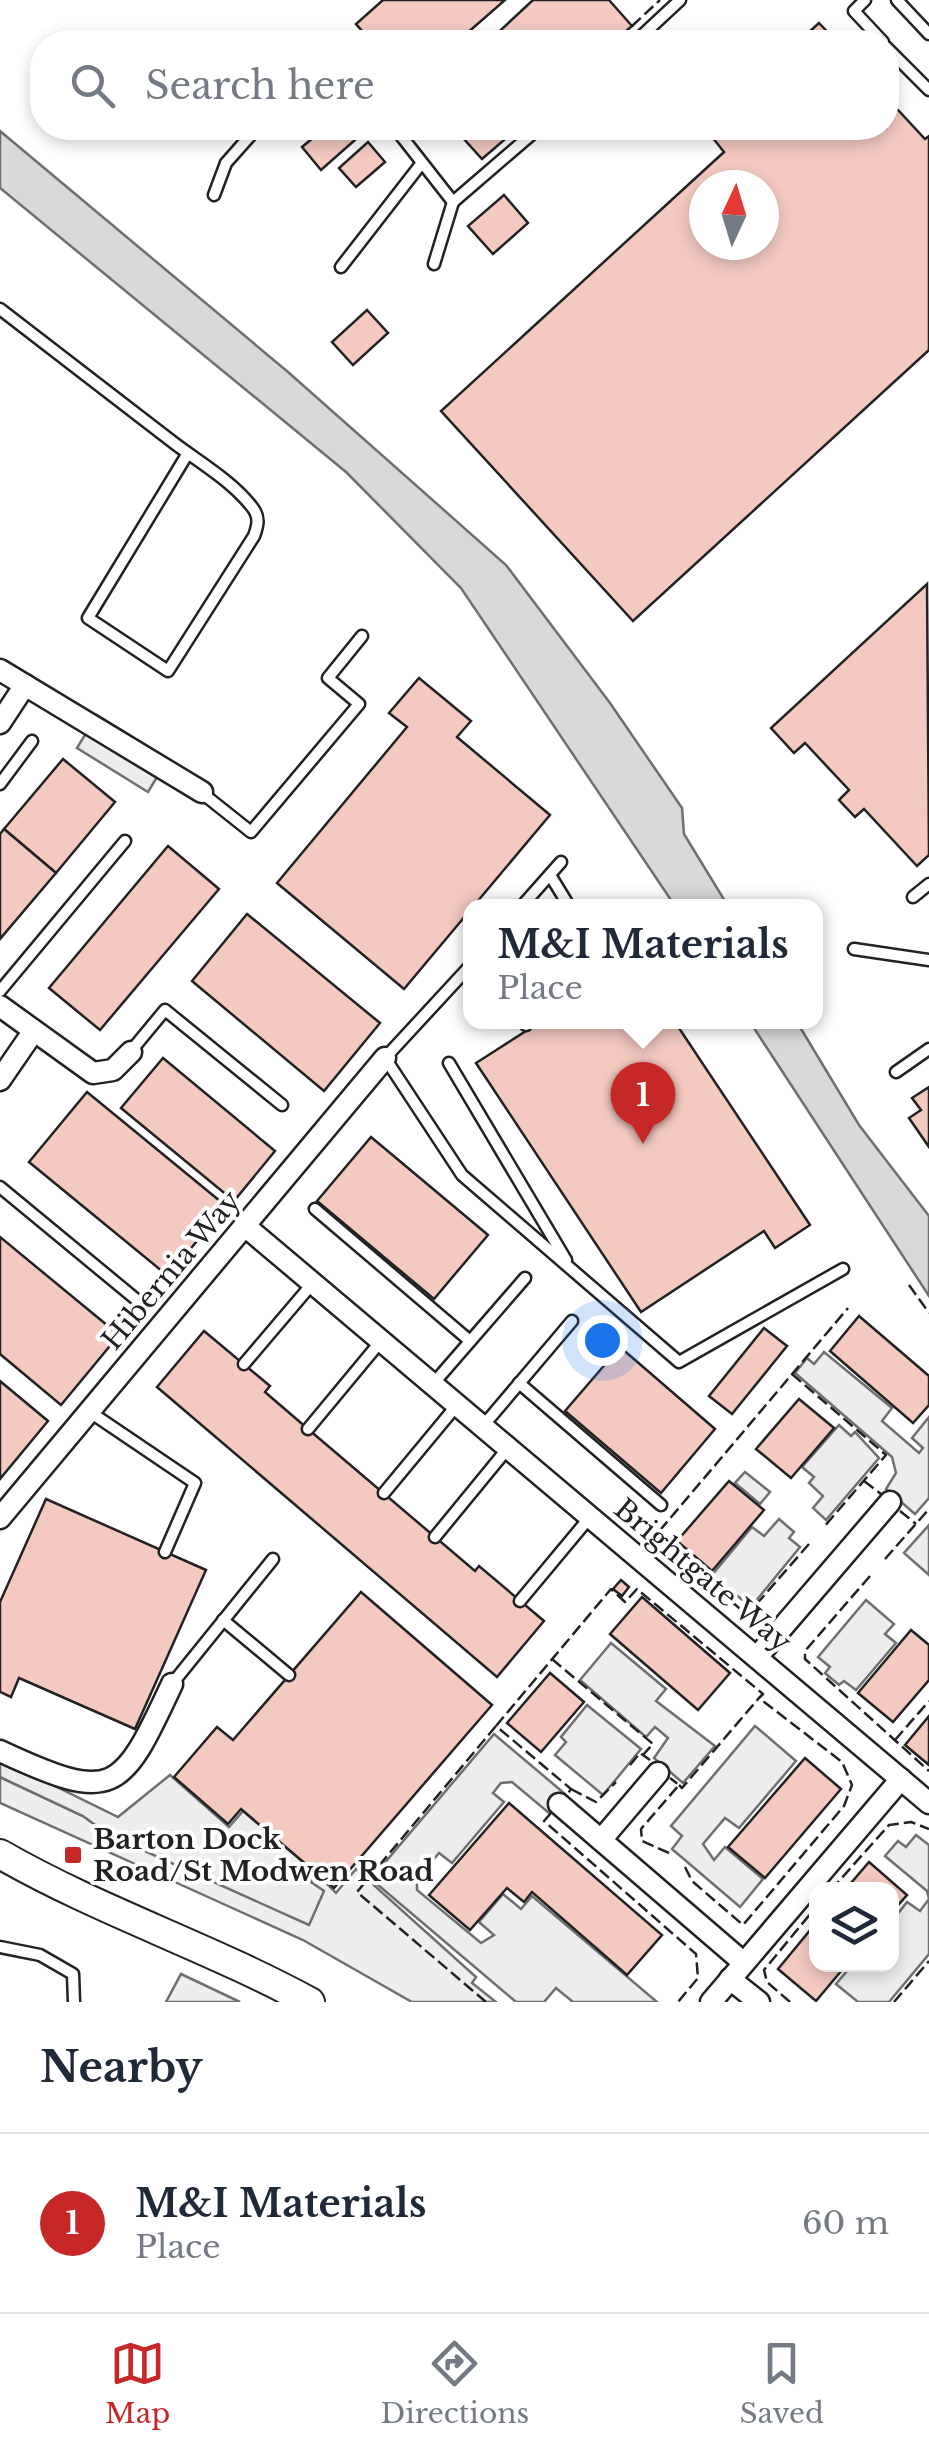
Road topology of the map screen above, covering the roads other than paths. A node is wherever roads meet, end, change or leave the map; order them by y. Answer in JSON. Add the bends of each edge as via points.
{"nodes":[{"id":1,"x":680,"y":0,"type":"edge"},
{"id":2,"x":865,"y":0,"type":"edge"},
{"id":3,"x":897,"y":0,"type":"edge"},
{"id":4,"x":647,"y":30,"type":"edge"},
{"id":5,"x":872,"y":30,"type":"edge"},
{"id":6,"x":929,"y":34,"type":"edge"},
{"id":7,"x":899,"y":59,"type":"edge"},
{"id":8,"x":929,"y":90,"type":"edge"},
{"id":9,"x":246,"y":140,"type":"edge"},
{"id":10,"x":404,"y":140,"type":"edge"},
{"id":11,"x":525,"y":140,"type":"edge"},
{"id":12,"x":421,"y":164,"type":"junction"},
{"id":13,"x":214,"y":195,"type":"dead end"},
{"id":14,"x":453,"y":202,"type":"junction"},
{"id":15,"x":434,"y":264,"type":"dead end"},
{"id":16,"x":341,"y":266,"type":"dead end"},
{"id":17,"x":0,"y":309,"type":"edge"},
{"id":18,"x":188,"y":453,"type":"junction"},
{"id":19,"x":362,"y":636,"type":"dead end"},
{"id":20,"x":0,"y":670,"type":"edge"},
{"id":21,"x":26,"y":686,"type":"junction"},
{"id":22,"x":0,"y":724,"type":"edge"},
{"id":23,"x":32,"y":741,"type":"dead end"},
{"id":24,"x":0,"y":784,"type":"edge"},
{"id":25,"x":202,"y":792,"type":"joint"},
{"id":26,"x":125,"y":841,"type":"dead end"},
{"id":27,"x":561,"y":862,"type":"dead end"},
{"id":28,"x":550,"y":875,"type":"junction"},
{"id":29,"x":929,"y":884,"type":"edge"},
{"id":30,"x":912,"y":898,"type":"dead end"},
{"id":31,"x":528,"y":899,"type":"edge"},
{"id":32,"x":565,"y":899,"type":"edge"},
{"id":33,"x":854,"y":949,"type":"dead end"},
{"id":34,"x":929,"y":960,"type":"edge"},
{"id":35,"x":463,"y":974,"type":"edge"},
{"id":36,"x":0,"y":991,"type":"edge"},
{"id":37,"x":0,"y":1006,"type":"edge"},
{"id":38,"x":33,"y":1032,"type":"junction"},
{"id":39,"x":929,"y":1048,"type":"edge"},
{"id":40,"x":131,"y":1052,"type":"joint"},
{"id":41,"x":385,"y":1058,"type":"junction"},
{"id":42,"x":448,"y":1063,"type":"dead end"},
{"id":43,"x":896,"y":1072,"type":"dead end"},
{"id":44,"x":0,"y":1080,"type":"edge"},
{"id":45,"x":282,"y":1105,"type":"dead end"},
{"id":46,"x":0,"y":1187,"type":"edge"},
{"id":47,"x":315,"y":1209,"type":"dead end"},
{"id":48,"x":244,"y":1226,"type":"junction"},
{"id":49,"x":570,"y":1268,"type":"junction"},
{"id":50,"x":844,"y":1269,"type":"dead end"},
{"id":51,"x":525,"y":1278,"type":"dead end"},
{"id":52,"x":312,"y":1283,"type":"junction"},
{"id":53,"x":138,"y":1301,"type":"dead end"},
{"id":54,"x":572,"y":1321,"type":"dead end"},
{"id":55,"x":382,"y":1341,"type":"junction"},
{"id":56,"x":470,"y":1341,"type":"junction"},
{"id":57,"x":244,"y":1364,"type":"dead end"},
{"id":58,"x":433,"y":1384,"type":"junction"},
{"id":59,"x":519,"y":1384,"type":"junction"},
{"id":60,"x":458,"y":1404,"type":"junction"},
{"id":61,"x":89,"y":1411,"type":"junction"},
{"id":62,"x":483,"y":1426,"type":"junction"},
{"id":63,"x":308,"y":1428,"type":"dead end"},
{"id":64,"x":508,"y":1447,"type":"junction"},
{"id":65,"x":384,"y":1493,"type":"dead end"},
{"id":66,"x":890,"y":1502,"type":"dead end"},
{"id":67,"x":661,"y":1505,"type":"dead end"},
{"id":68,"x":591,"y":1516,"type":"junction"},
{"id":69,"x":0,"y":1518,"type":"edge"},
{"id":70,"x":434,"y":1537,"type":"dead end"},
{"id":71,"x":166,"y":1552,"type":"dead end"},
{"id":72,"x":274,"y":1559,"type":"dead end"},
{"id":73,"x":520,"y":1601,"type":"dead end"},
{"id":74,"x":223,"y":1620,"type":"junction"},
{"id":75,"x":757,"y":1657,"type":"junction"},
{"id":76,"x":289,"y":1676,"type":"dead end"},
{"id":77,"x":172,"y":1684,"type":"joint"},
{"id":78,"x":0,"y":1751,"type":"edge"},
{"id":79,"x":658,"y":1773,"type":"dead end"},
{"id":80,"x":900,"y":1779,"type":"junction"},
{"id":81,"x":929,"y":1803,"type":"edge"},
{"id":82,"x":558,"y":1804,"type":"dead end"},
{"id":83,"x":601,"y":1840,"type":"junction"},
{"id":84,"x":0,"y":1854,"type":"edge"},
{"id":85,"x":0,"y":1876,"type":"edge"},
{"id":86,"x":57,"y":1887,"type":"junction"},
{"id":87,"x":0,"y":1948,"type":"edge"},
{"id":88,"x":737,"y":1971,"type":"junction"},
{"id":89,"x":74,"y":2002,"type":"edge"},
{"id":90,"x":310,"y":2002,"type":"edge"},
{"id":91,"x":711,"y":2002,"type":"edge"},
{"id":92,"x":758,"y":2002,"type":"edge"}],
"edges":[{"from":1,"to":4,"type":"lane"},
{"from":2,"to":5,"type":"lane","via":[[854,11]]},
{"from":3,"to":6,"type":"lane"},
{"from":7,"to":8,"type":"lane"},
{"from":9,"to":13,"type":"lane","via":[[226,163]]},
{"from":10,"to":12,"type":"lane"},
{"from":11,"to":14,"type":"lane"},
{"from":12,"to":14,"type":"lane"},
{"from":12,"to":16,"type":"lane"},
{"from":14,"to":15,"type":"lane"},
{"from":17,"to":18,"type":"lane"},
{"from":18,"to":18,"type":"lane","via":[[235,490],[258,519],[254,536],[168,671],[88,618]]},
{"from":19,"to":25,"type":"lane","via":[[328,678],[359,704],[251,832]]},
{"from":20,"to":21,"type":"street"},
{"from":21,"to":22,"type":"street"},
{"from":21,"to":25,"type":"street"},
{"from":23,"to":24,"type":"lane"},
{"from":26,"to":36,"type":"lane"},
{"from":27,"to":28,"type":"lane"},
{"from":28,"to":31,"type":"lane"},
{"from":28,"to":32,"type":"lane"},
{"from":29,"to":30,"type":"lane"},
{"from":33,"to":34,"type":"lane"},
{"from":35,"to":41,"type":"lane"},
{"from":37,"to":38,"type":"street"},
{"from":38,"to":40,"type":"street","via":[[94,1073],[112,1070]]},
{"from":38,"to":44,"type":"street"},
{"from":39,"to":43,"type":"lane"},
{"from":40,"to":45,"type":"lane","via":[[165,1010]]},
{"from":41,"to":48,"type":"street","name":"Hibernia Way"},
{"from":41,"to":49,"type":"lane","via":[[462,1175]]},
{"from":42,"to":49,"type":"lane"},
{"from":46,"to":53,"type":"lane"},
{"from":47,"to":56,"type":"lane"},
{"from":48,"to":52,"type":"street","name":"Brightgate Way"},
{"from":48,"to":61,"type":"street","name":"Hibernia Way"},
{"from":49,"to":50,"type":"lane","via":[[679,1362]]},
{"from":51,"to":56,"type":"lane"},
{"from":52,"to":55,"type":"street","name":"Brightgate Way"},
{"from":52,"to":57,"type":"lane"},
{"from":54,"to":59,"type":"lane"},
{"from":55,"to":58,"type":"street","name":"Brightgate Way"},
{"from":55,"to":63,"type":"lane"},
{"from":56,"to":58,"type":"lane"},
{"from":58,"to":60,"type":"street","name":"Brightgate Way"},
{"from":59,"to":62,"type":"lane"},
{"from":59,"to":67,"type":"lane"},
{"from":60,"to":62,"type":"street","name":"Brightgate Way"},
{"from":60,"to":65,"type":"lane"},
{"from":61,"to":69,"type":"street","name":"Hibernia Way"},
{"from":61,"to":71,"type":"lane","via":[[195,1484]]},
{"from":62,"to":64,"type":"street","name":"Brightgate Way"},
{"from":64,"to":68,"type":"street","name":"Brightgate Way"},
{"from":64,"to":70,"type":"lane"},
{"from":66,"to":75,"type":"street"},
{"from":68,"to":73,"type":"lane"},
{"from":68,"to":75,"type":"street","name":"Brightgate Way"},
{"from":72,"to":74,"type":"lane"},
{"from":74,"to":76,"type":"lane"},
{"from":74,"to":77,"type":"lane"},
{"from":75,"to":80,"type":"street","name":"Brightgate Way"},
{"from":77,"to":78,"type":"street","via":[[134,1762],[106,1780],[65,1780]]},
{"from":79,"to":83,"type":"street"},
{"from":80,"to":81,"type":"street","name":"Brightgate Way"},
{"from":80,"to":88,"type":"street"},
{"from":82,"to":83,"type":"street"},
{"from":83,"to":88,"type":"street"},
{"from":84,"to":86,"type":"main road"},
{"from":85,"to":86,"type":"main road"},
{"from":86,"to":90,"type":"main road"},
{"from":87,"to":89,"type":"lane","via":[[40,1956],[74,1974]]},
{"from":88,"to":91,"type":"street"},
{"from":88,"to":92,"type":"street"}]}
